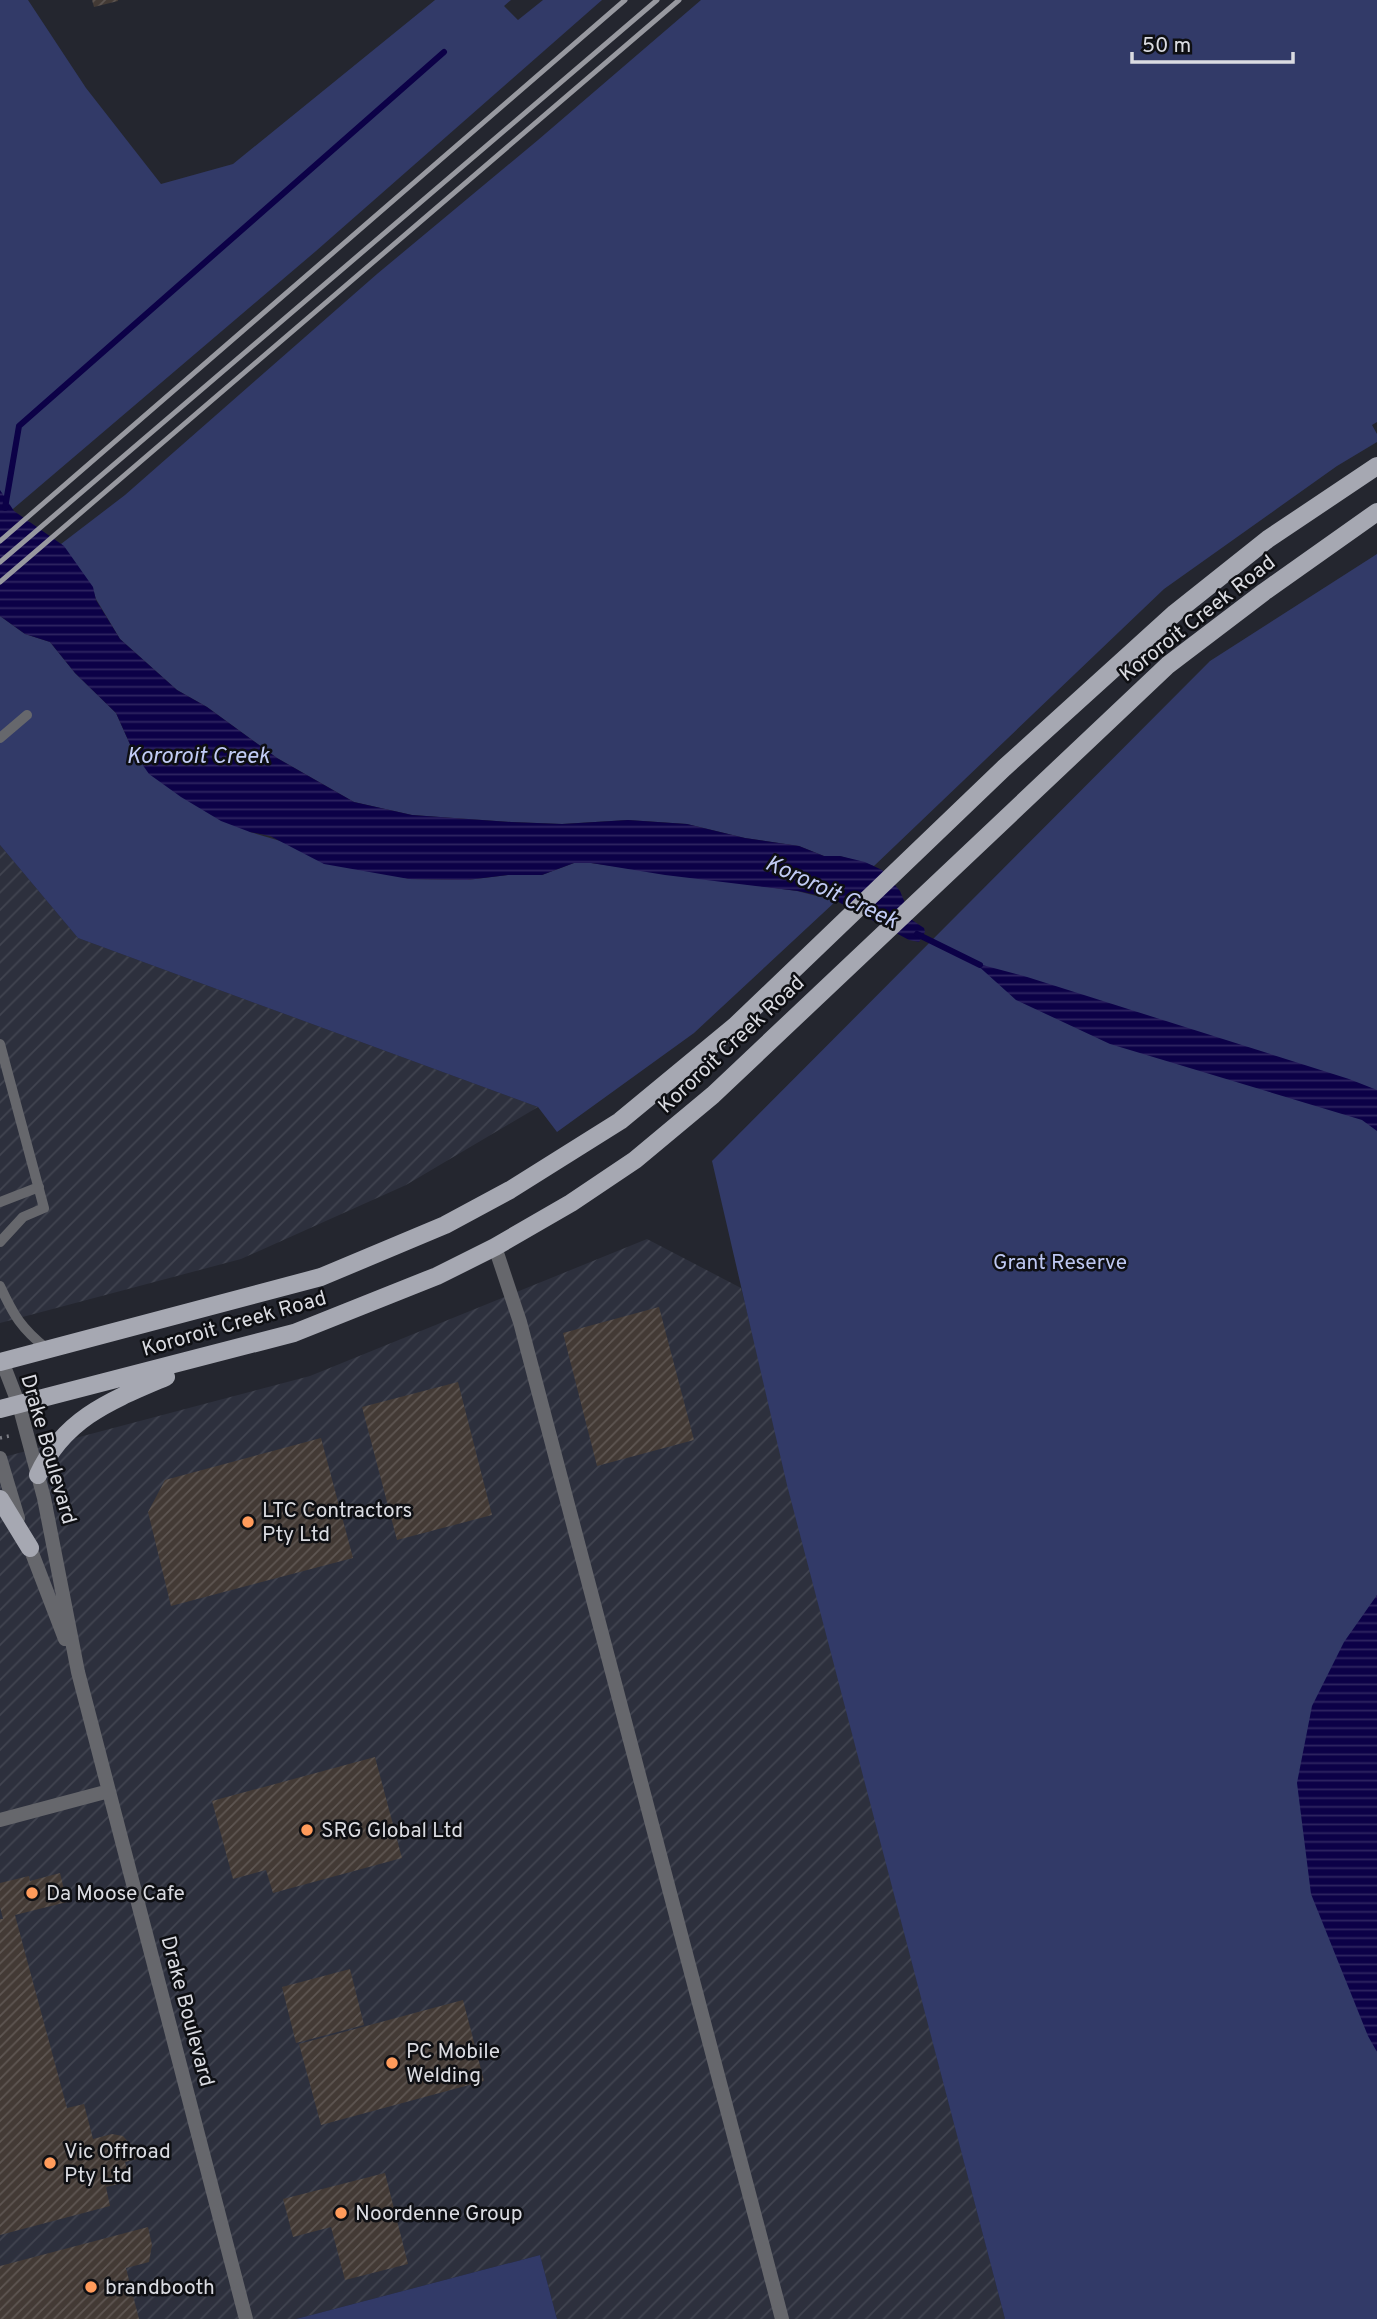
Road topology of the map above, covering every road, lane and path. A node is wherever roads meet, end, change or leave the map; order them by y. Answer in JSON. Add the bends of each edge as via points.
{"nodes":[{"id":1,"x":1377,"y":466,"type":"edge"},
{"id":2,"x":1377,"y":512,"type":"edge"},
{"id":3,"x":27,"y":715,"type":"dead end"},
{"id":4,"x":0,"y":738,"type":"edge"},
{"id":5,"x":0,"y":1044,"type":"edge"},
{"id":6,"x":39,"y":1187,"type":"junction"},
{"id":7,"x":0,"y":1202,"type":"edge"},
{"id":8,"x":0,"y":1242,"type":"edge"},
{"id":9,"x":495,"y":1247,"type":"junction"},
{"id":10,"x":0,"y":1286,"type":"edge"},
{"id":11,"x":47,"y":1349,"type":"junction"},
{"id":12,"x":214,"y":1356,"type":"junction"},
{"id":13,"x":1,"y":1360,"type":"edge"},
{"id":14,"x":19,"y":1405,"type":"junction"},
{"id":15,"x":0,"y":1409,"type":"edge"},
{"id":16,"x":0,"y":1458,"type":"edge"},
{"id":17,"x":38,"y":1475,"type":"junction"},
{"id":18,"x":0,"y":1499,"type":"edge"},
{"id":19,"x":30,"y":1548,"type":"junction"},
{"id":20,"x":78,"y":1672,"type":"junction"},
{"id":21,"x":109,"y":1791,"type":"junction"},
{"id":22,"x":0,"y":1820,"type":"edge"},
{"id":23,"x":246,"y":2319,"type":"edge"},
{"id":24,"x":782,"y":2319,"type":"edge"}],
"edges":[{"from":1,"to":11,"type":"main road","name":"Kororoit Creek Road","via":[[1268,539],[1185,605],[1004,768],[735,1026],[620,1121],[445,1225],[321,1277]]},
{"from":2,"to":9,"type":"main road","name":"Kororoit Creek Road","via":[[1168,665],[713,1095],[635,1160]]},
{"from":3,"to":4,"type":"lane"},
{"from":5,"to":6,"type":"lane"},
{"from":6,"to":7,"type":"lane"},
{"from":6,"to":8,"type":"lane","via":[[44,1208],[23,1217]]},
{"from":9,"to":12,"type":"main road","name":"Kororoit Creek Road","via":[[437,1276],[294,1334]]},
{"from":9,"to":24,"type":"street","via":[[520,1322]]},
{"from":10,"to":11,"type":"lane","via":[[23,1329]]},
{"from":11,"to":13,"type":"main road","name":"Kororoit Creek Road"},
{"from":12,"to":14,"type":"main road","name":"Kororoit Creek Road"},
{"from":12,"to":17,"type":"main road","via":[[95,1411],[61,1437]]},
{"from":13,"to":14,"type":"street","name":"Drake Boulevard"},
{"from":14,"to":15,"type":"main road","name":"Kororoit Creek Road"},
{"from":14,"to":17,"type":"street","name":"Drake Boulevard"},
{"from":16,"to":19,"type":"street","name":"Drake Boulevard"},
{"from":17,"to":20,"type":"street","name":"Drake Boulevard"},
{"from":18,"to":19,"type":"main road"},
{"from":19,"to":20,"type":"street","name":"Drake Boulevard"},
{"from":20,"to":21,"type":"street","name":"Drake Boulevard"},
{"from":21,"to":22,"type":"street"},
{"from":21,"to":23,"type":"street","name":"Drake Boulevard"}]}
